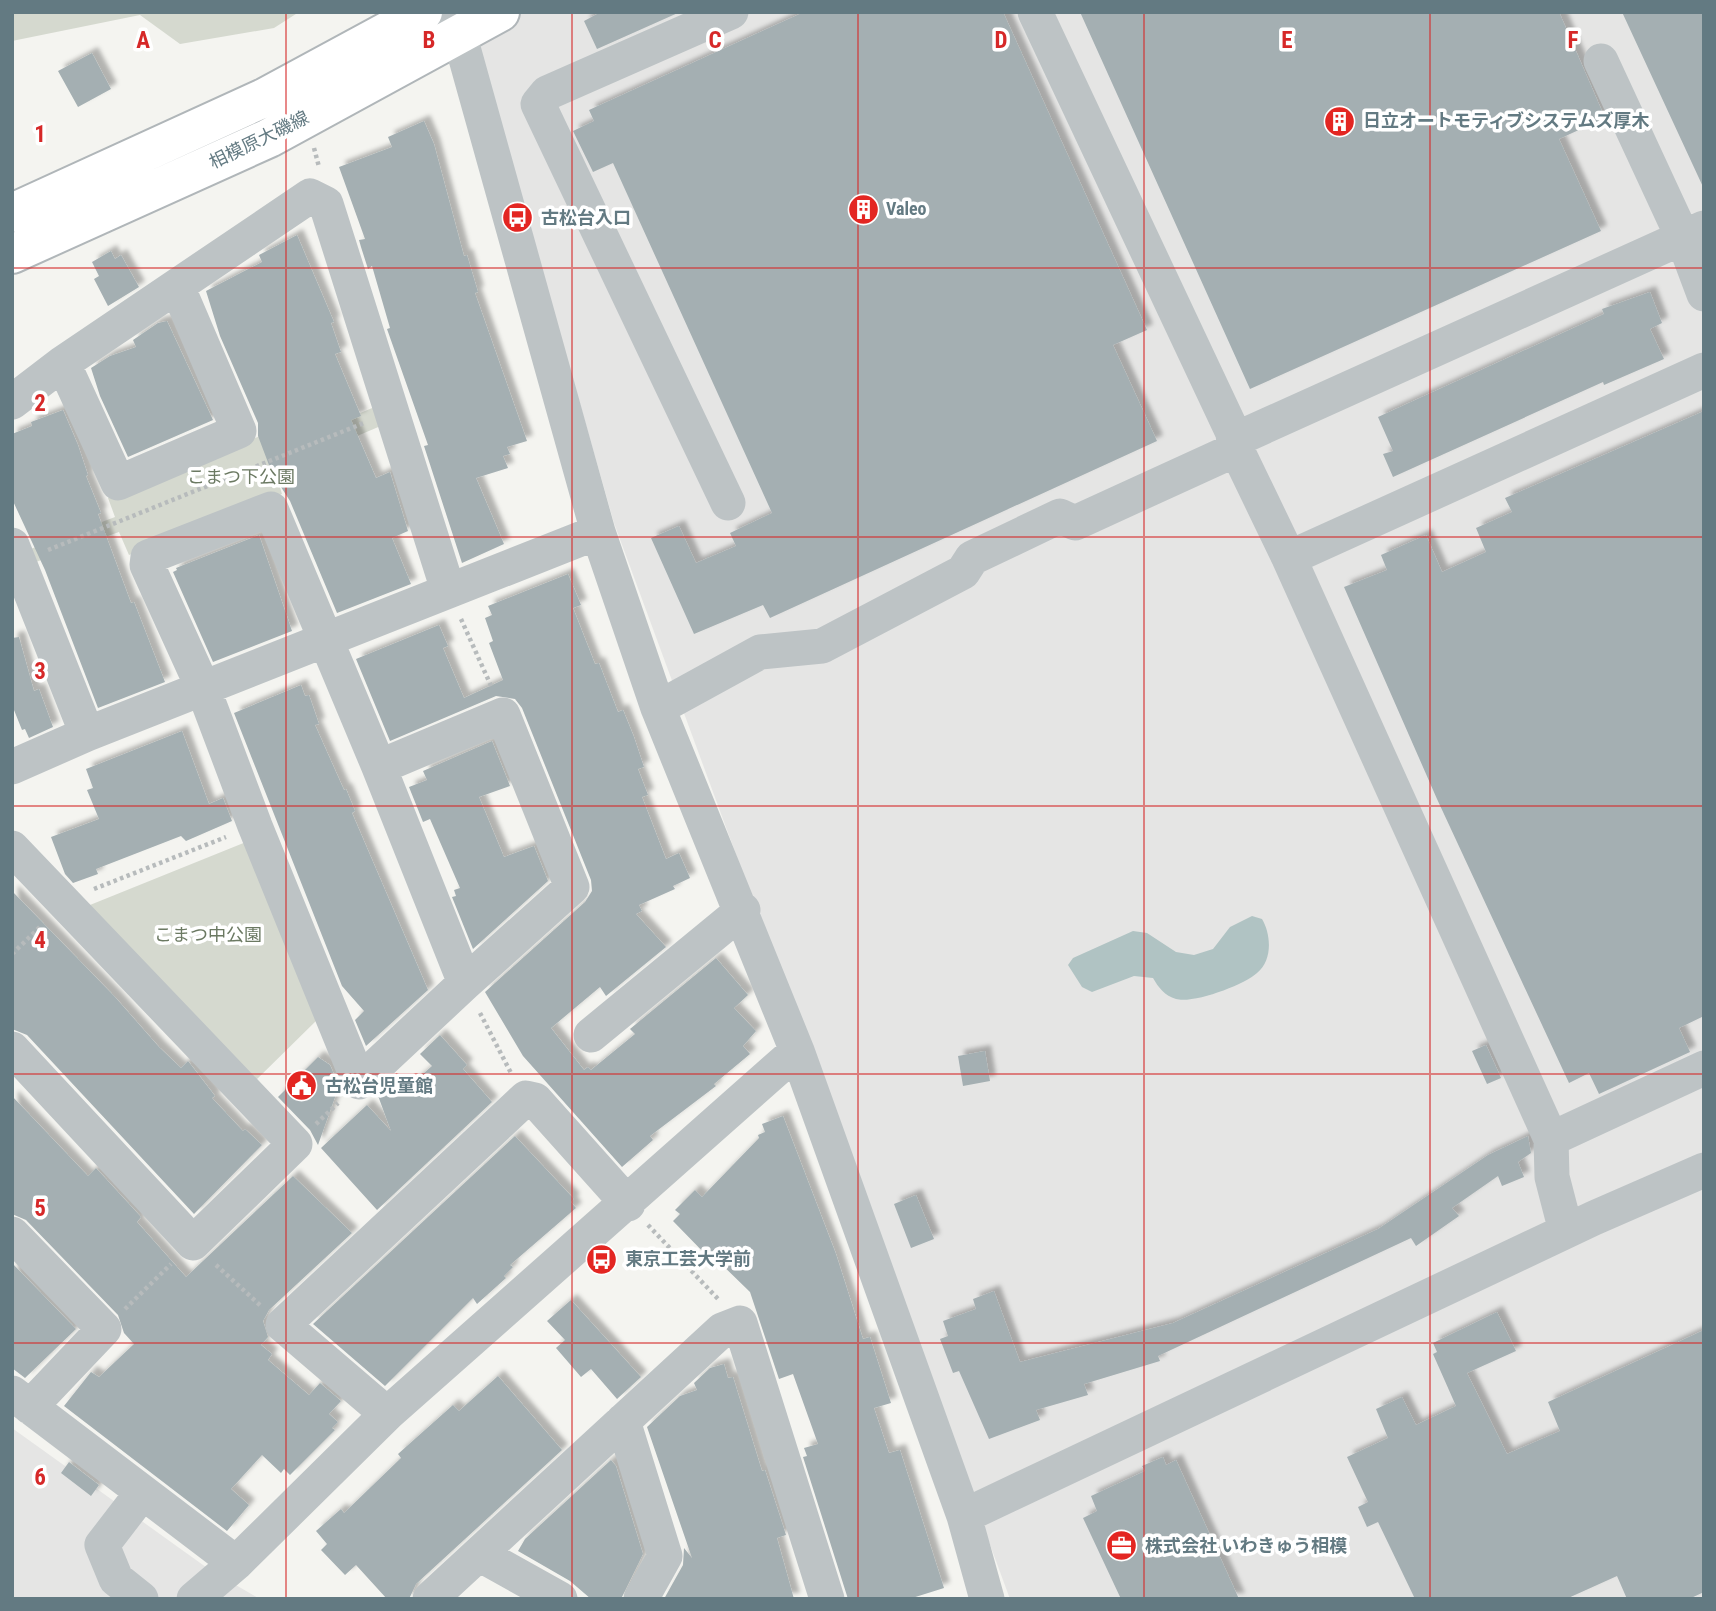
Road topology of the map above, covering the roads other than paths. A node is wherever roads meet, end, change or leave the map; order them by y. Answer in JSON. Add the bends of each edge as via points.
{"nodes":[{"id":1,"x":423,"y":12,"type":"edge"},
{"id":2,"x":499,"y":12,"type":"edge"},
{"id":3,"x":731,"y":12,"type":"edge"},
{"id":4,"x":1035,"y":12,"type":"edge"},
{"id":5,"x":455,"y":23,"type":"edge"},
{"id":6,"x":1601,"y":61,"type":"dead end"},
{"id":7,"x":12,"y":213,"type":"edge"},
{"id":8,"x":1693,"y":233,"type":"edge"},
{"id":9,"x":12,"y":254,"type":"edge"},
{"id":10,"x":177,"y":286,"type":"junction"},
{"id":11,"x":1704,"y":293,"type":"edge"},
{"id":12,"x":63,"y":363,"type":"junction"},
{"id":13,"x":1704,"y":370,"type":"edge"},
{"id":14,"x":12,"y":402,"type":"edge"},
{"id":15,"x":1234,"y":444,"type":"junction"},
{"id":16,"x":728,"y":503,"type":"dead end"},
{"id":17,"x":598,"y":532,"type":"junction"},
{"id":18,"x":16,"y":554,"type":"edge"},
{"id":19,"x":1289,"y":558,"type":"junction"},
{"id":20,"x":448,"y":590,"type":"junction"},
{"id":21,"x":326,"y":641,"type":"junction"},
{"id":22,"x":203,"y":688,"type":"junction"},
{"id":23,"x":658,"y":708,"type":"junction"},
{"id":24,"x":87,"y":734,"type":"junction"},
{"id":25,"x":12,"y":767,"type":"edge"},
{"id":26,"x":379,"y":767,"type":"junction"},
{"id":27,"x":12,"y":848,"type":"edge"},
{"id":28,"x":743,"y":910,"type":"junction"},
{"id":29,"x":465,"y":983,"type":"junction"},
{"id":30,"x":591,"y":1035,"type":"dead end"},
{"id":31,"x":12,"y":1049,"type":"edge"},
{"id":32,"x":797,"y":1051,"type":"junction"},
{"id":33,"x":1704,"y":1068,"type":"edge"},
{"id":34,"x":1551,"y":1139,"type":"junction"},
{"id":35,"x":1704,"y":1170,"type":"edge"},
{"id":36,"x":628,"y":1204,"type":"junction"},
{"id":37,"x":1566,"y":1231,"type":"junction"},
{"id":38,"x":12,"y":1234,"type":"edge"},
{"id":39,"x":21,"y":1400,"type":"edge"},
{"id":40,"x":387,"y":1414,"type":"junction"},
{"id":41,"x":623,"y":1421,"type":"junction"},
{"id":42,"x":142,"y":1493,"type":"junction"},
{"id":43,"x":964,"y":1516,"type":"junction"},
{"id":44,"x":479,"y":1554,"type":"junction"},
{"id":45,"x":236,"y":1563,"type":"junction"},
{"id":46,"x":983,"y":1598,"type":"edge"},
{"id":47,"x":141,"y":1599,"type":"edge"},
{"id":48,"x":194,"y":1599,"type":"edge"},
{"id":49,"x":216,"y":1599,"type":"edge"},
{"id":50,"x":430,"y":1599,"type":"edge"},
{"id":51,"x":560,"y":1599,"type":"edge"},
{"id":52,"x":641,"y":1599,"type":"edge"},
{"id":53,"x":827,"y":1599,"type":"edge"}],
"edges":[{"from":1,"to":7,"type":"main road","name":"相模原大磯線","via":[[266,97]]},
{"from":2,"to":5,"type":"main road","name":"相模原大磯線"},
{"from":3,"to":16,"type":"street","via":[[547,93],[538,104]]},
{"from":4,"to":15,"type":"street","via":[[1233,433]]},
{"from":5,"to":9,"type":"main road","name":"相模原大磯線","via":[[304,119]]},
{"from":5,"to":17,"type":"street"},
{"from":6,"to":8,"type":"street"},
{"from":8,"to":11,"type":"street"},
{"from":8,"to":15,"type":"street"},
{"from":10,"to":12,"type":"street"},
{"from":10,"to":12,"type":"street","via":[[239,431],[118,483]]},
{"from":10,"to":20,"type":"street","via":[[310,196],[326,204]]},
{"from":12,"to":14,"type":"street"},
{"from":13,"to":19,"type":"street"},
{"from":15,"to":19,"type":"street"},
{"from":15,"to":23,"type":"street","via":[[1228,453],[1075,523],[1060,516],[972,558],[963,572],[822,646],[760,652]]},
{"from":17,"to":20,"type":"street"},
{"from":17,"to":23,"type":"street"},
{"from":18,"to":24,"type":"street"},
{"from":19,"to":34,"type":"street"},
{"from":20,"to":21,"type":"street"},
{"from":21,"to":22,"type":"street"},
{"from":21,"to":22,"type":"street","via":[[271,509],[210,531],[148,557],[147,565]]},
{"from":21,"to":26,"type":"street"},
{"from":22,"to":24,"type":"street"},
{"from":22,"to":29,"type":"street","via":[[359,1082]]},
{"from":23,"to":28,"type":"street"},
{"from":24,"to":25,"type":"street"},
{"from":26,"to":29,"type":"street"},
{"from":26,"to":29,"type":"street","via":[[503,715],[572,887]]},
{"from":27,"to":31,"type":"street","via":[[295,1144],[193,1243]]},
{"from":28,"to":30,"type":"street"},
{"from":28,"to":32,"type":"street"},
{"from":32,"to":36,"type":"street"},
{"from":32,"to":43,"type":"street"},
{"from":33,"to":34,"type":"street"},
{"from":34,"to":37,"type":"street","via":[[1552,1177]]},
{"from":35,"to":37,"type":"street"},
{"from":36,"to":40,"type":"street"},
{"from":36,"to":40,"type":"street","via":[[535,1100],[526,1098],[283,1325]]},
{"from":37,"to":43,"type":"street"},
{"from":38,"to":39,"type":"street","via":[[104,1329]]},
{"from":39,"to":42,"type":"street"},
{"from":40,"to":45,"type":"street"},
{"from":41,"to":44,"type":"street"},
{"from":41,"to":52,"type":"street","via":[[665,1556]]},
{"from":41,"to":53,"type":"street","via":[[722,1331],[740,1323]]},
{"from":42,"to":45,"type":"street"},
{"from":42,"to":47,"type":"street","via":[[102,1545],[116,1579]]},
{"from":43,"to":46,"type":"street"},
{"from":44,"to":50,"type":"street"},
{"from":44,"to":51,"type":"street"},
{"from":45,"to":48,"type":"street"},
{"from":45,"to":49,"type":"street"}]}
